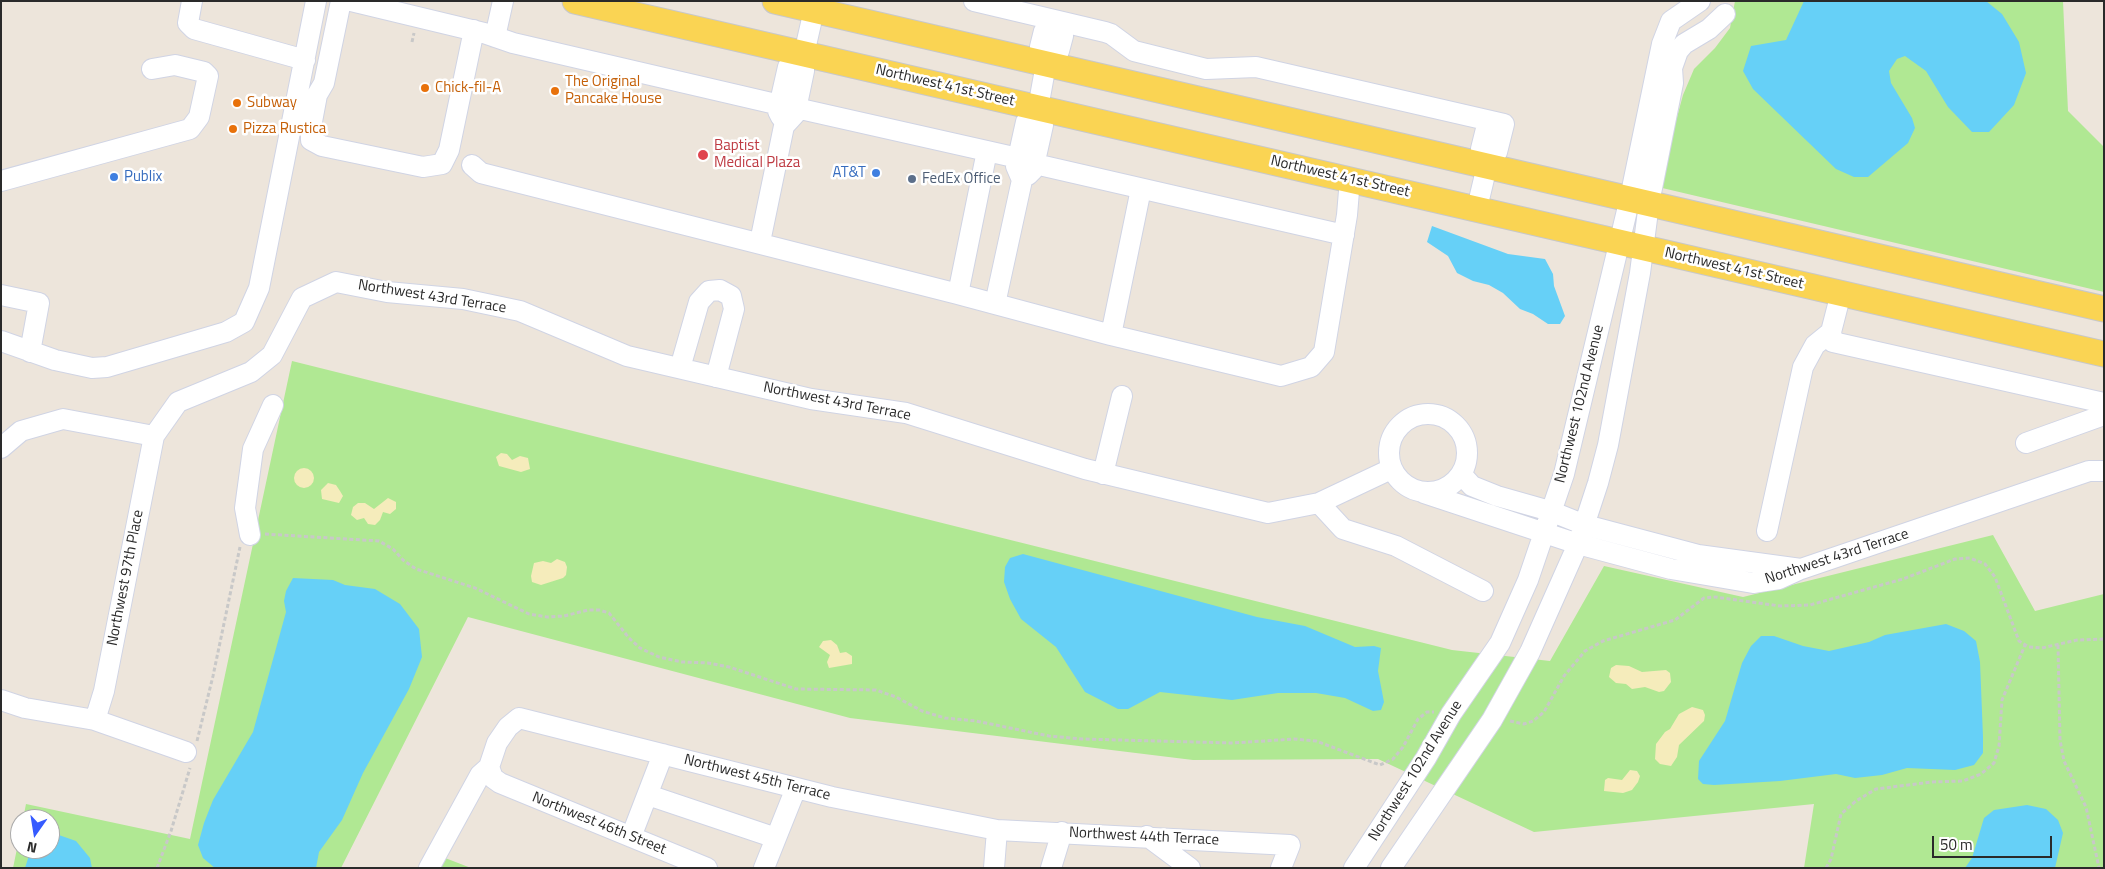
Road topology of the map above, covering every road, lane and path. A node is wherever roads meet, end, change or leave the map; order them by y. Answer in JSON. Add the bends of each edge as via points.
{"nodes":[{"id":1,"x":192,"y":1,"type":"edge"},
{"id":2,"x":316,"y":1,"type":"edge"},
{"id":3,"x":341,"y":1,"type":"edge"},
{"id":4,"x":352,"y":1,"type":"edge"},
{"id":5,"x":503,"y":1,"type":"edge"},
{"id":6,"x":575,"y":1,"type":"edge"},
{"id":7,"x":775,"y":1,"type":"edge"},
{"id":8,"x":974,"y":1,"type":"edge"},
{"id":9,"x":1701,"y":1,"type":"edge"},
{"id":10,"x":815,"y":4,"type":"edge"},
{"id":11,"x":1723,"y":13,"type":"edge"},
{"id":12,"x":1059,"y":22,"type":"junction"},
{"id":13,"x":1668,"y":26,"type":"junction"},
{"id":14,"x":474,"y":30,"type":"junction"},
{"id":15,"x":495,"y":37,"type":"junction"},
{"id":16,"x":1684,"y":44,"type":"junction"},
{"id":17,"x":804,"y":54,"type":"junction"},
{"id":18,"x":305,"y":60,"type":"junction"},
{"id":19,"x":1046,"y":64,"type":"junction"},
{"id":20,"x":152,"y":69,"type":"dead end"},
{"id":21,"x":1673,"y":83,"type":"junction"},
{"id":22,"x":788,"y":106,"type":"junction"},
{"id":23,"x":1038,"y":108,"type":"junction"},
{"id":24,"x":987,"y":151,"type":"junction"},
{"id":25,"x":1026,"y":161,"type":"junction"},
{"id":26,"x":472,"y":165,"type":"dead end"},
{"id":27,"x":1487,"y":166,"type":"junction"},
{"id":28,"x":1350,"y":180,"type":"junction"},
{"id":29,"x":1,"y":181,"type":"edge"},
{"id":30,"x":1141,"y":189,"type":"junction"},
{"id":31,"x":1640,"y":201,"type":"junction"},
{"id":32,"x":1477,"y":208,"type":"junction"},
{"id":33,"x":1344,"y":235,"type":"junction"},
{"id":34,"x":760,"y":242,"type":"junction"},
{"id":35,"x":1618,"y":242,"type":"junction"},
{"id":36,"x":1643,"y":248,"type":"junction"},
{"id":37,"x":1841,"y":293,"type":"junction"},
{"id":38,"x":958,"y":294,"type":"junction"},
{"id":39,"x":1,"y":295,"type":"edge"},
{"id":40,"x":995,"y":304,"type":"junction"},
{"id":41,"x":2104,"y":309,"type":"edge"},
{"id":42,"x":1831,"y":332,"type":"junction"},
{"id":43,"x":1111,"y":335,"type":"junction"},
{"id":44,"x":1,"y":341,"type":"edge"},
{"id":45,"x":30,"y":352,"type":"junction"},
{"id":46,"x":2104,"y":354,"type":"edge"},
{"id":47,"x":680,"y":368,"type":"junction"},
{"id":48,"x":716,"y":377,"type":"junction"},
{"id":49,"x":1122,"y":396,"type":"dead end"},
{"id":50,"x":2104,"y":403,"type":"edge"},
{"id":51,"x":273,"y":404,"type":"dead end"},
{"id":52,"x":2104,"y":416,"type":"edge"},
{"id":53,"x":154,"y":436,"type":"junction"},
{"id":54,"x":2026,"y":443,"type":"dead end"},
{"id":55,"x":1,"y":448,"type":"edge"},
{"id":56,"x":1391,"y":469,"type":"junction"},
{"id":57,"x":2104,"y":471,"type":"edge"},
{"id":58,"x":1103,"y":474,"type":"junction"},
{"id":59,"x":1462,"y":475,"type":"junction"},
{"id":60,"x":1424,"y":493,"type":"junction"},
{"id":61,"x":1493,"y":494,"type":"junction"},
{"id":62,"x":1319,"y":503,"type":"junction"},
{"id":63,"x":1550,"y":511,"type":"junction"},
{"id":64,"x":1488,"y":515,"type":"junction"},
{"id":65,"x":1585,"y":524,"type":"junction"},
{"id":66,"x":1767,"y":531,"type":"dead end"},
{"id":67,"x":1543,"y":533,"type":"junction"},
{"id":68,"x":250,"y":535,"type":"junction"},
{"id":69,"x":1578,"y":544,"type":"junction"},
{"id":70,"x":1705,"y":566,"type":"junction"},
{"id":71,"x":1483,"y":591,"type":"dead end"},
{"id":72,"x":2104,"y":639,"type":"edge"},
{"id":73,"x":2025,"y":645,"type":"junction"},
{"id":74,"x":2058,"y":645,"type":"junction"},
{"id":75,"x":1,"y":700,"type":"edge"},
{"id":76,"x":1451,"y":714,"type":"junction"},
{"id":77,"x":95,"y":720,"type":"junction"},
{"id":78,"x":1492,"y":720,"type":"junction"},
{"id":79,"x":663,"y":754,"type":"junction"},
{"id":80,"x":190,"y":756,"type":"junction"},
{"id":81,"x":491,"y":772,"type":"junction"},
{"id":82,"x":796,"y":788,"type":"junction"},
{"id":83,"x":648,"y":795,"type":"junction"},
{"id":84,"x":997,"y":830,"type":"junction"},
{"id":85,"x":1062,"y":832,"type":"junction"},
{"id":86,"x":1147,"y":836,"type":"junction"},
{"id":87,"x":631,"y":837,"type":"junction"},
{"id":88,"x":776,"y":838,"type":"junction"},
{"id":89,"x":157,"y":868,"type":"edge"},
{"id":90,"x":429,"y":868,"type":"edge"},
{"id":91,"x":707,"y":868,"type":"edge"},
{"id":92,"x":764,"y":868,"type":"edge"},
{"id":93,"x":994,"y":868,"type":"edge"},
{"id":94,"x":1051,"y":868,"type":"edge"},
{"id":95,"x":1190,"y":868,"type":"edge"},
{"id":96,"x":1281,"y":868,"type":"edge"},
{"id":97,"x":1354,"y":868,"type":"edge"},
{"id":98,"x":1391,"y":868,"type":"edge"},
{"id":99,"x":1826,"y":868,"type":"edge"},
{"id":100,"x":2099,"y":868,"type":"edge"}],
"edges":[{"from":1,"to":18,"type":"street","via":[[188,23],[194,29]]},
{"from":2,"to":18,"type":"street"},
{"from":3,"to":14,"type":"street","via":[[311,127],[311,140],[322,146],[423,167],[442,164],[449,150]]},
{"from":4,"to":14,"type":"street"},
{"from":5,"to":15,"type":"street"},
{"from":6,"to":17,"type":"main road","name":"Northwest 41st Street"},
{"from":7,"to":10,"type":"main road"},
{"from":8,"to":12,"type":"street"},
{"from":9,"to":11,"type":"street"},
{"from":9,"to":13,"type":"street","via":[[1674,18]]},
{"from":10,"to":17,"type":"street"},
{"from":10,"to":19,"type":"main road"},
{"from":11,"to":16,"type":"street","name":"Northwest 102nd Avenue"},
{"from":11,"to":21,"type":"street","name":"Northwest 102nd Avenue","via":[[1715,39],[1685,64]]},
{"from":12,"to":19,"type":"street","via":[[1044,31],[1040,47]]},
{"from":12,"to":27,"type":"street","via":[[1111,34],[1144,54],[1206,69],[1256,67],[1496,122],[1497,152]]},
{"from":13,"to":16,"type":"street","via":[[1682,37]]},
{"from":13,"to":31,"type":"street","name":"Northwest 102nd Avenue","via":[[1658,56]]},
{"from":14,"to":15,"type":"street"},
{"from":15,"to":22,"type":"street"},
{"from":16,"to":21,"type":"street","name":"Northwest 102nd Avenue","via":[[1672,68]]},
{"from":17,"to":22,"type":"street","via":[[804,71]]},
{"from":17,"to":23,"type":"main road","name":"Northwest 41st Street"},
{"from":18,"to":45,"type":"street","via":[[259,288],[244,322],[226,332],[107,367],[79,366]]},
{"from":19,"to":23,"type":"street"},
{"from":19,"to":27,"type":"main road"},
{"from":20,"to":29,"type":"street","via":[[175,65],[204,72],[208,76],[199,117],[190,129]]},
{"from":21,"to":31,"type":"street","name":"Northwest 102nd Avenue"},
{"from":22,"to":24,"type":"street"},
{"from":22,"to":34,"type":"street","via":[[795,114],[784,126]]},
{"from":23,"to":25,"type":"street","via":[[1043,125]]},
{"from":23,"to":28,"type":"main road","name":"Northwest 41st Street"},
{"from":24,"to":25,"type":"street"},
{"from":24,"to":38,"type":"street"},
{"from":25,"to":30,"type":"street"},
{"from":25,"to":40,"type":"street","via":[[1016,166],[1022,180]]},
{"from":26,"to":34,"type":"street","via":[[481,172]]},
{"from":27,"to":31,"type":"main road"},
{"from":27,"to":32,"type":"street"},
{"from":28,"to":32,"type":"main road","name":"Northwest 41st Street"},
{"from":28,"to":33,"type":"street"},
{"from":30,"to":33,"type":"street"},
{"from":30,"to":43,"type":"street"},
{"from":31,"to":35,"type":"street","name":"Northwest 102nd Avenue"},
{"from":31,"to":36,"type":"street","name":"Northwest 102nd Avenue"},
{"from":31,"to":41,"type":"main road"},
{"from":32,"to":35,"type":"main road","name":"Northwest 41st Street"},
{"from":33,"to":43,"type":"street","via":[[1324,352],[1311,367],[1281,376]]},
{"from":34,"to":38,"type":"street"},
{"from":35,"to":36,"type":"main road","name":"Northwest 41st Street"},
{"from":35,"to":63,"type":"street","name":"Northwest 102nd Avenue","via":[[1564,474]]},
{"from":36,"to":37,"type":"main road","name":"Northwest 41st Street"},
{"from":36,"to":65,"type":"street","name":"Northwest 102nd Avenue","via":[[1608,445]]},
{"from":37,"to":42,"type":"street"},
{"from":37,"to":46,"type":"main road","name":"Northwest 41st Street"},
{"from":38,"to":40,"type":"street"},
{"from":39,"to":45,"type":"street","via":[[39,303]]},
{"from":40,"to":43,"type":"street"},
{"from":42,"to":50,"type":"street","via":[[1833,342]]},
{"from":42,"to":66,"type":"street","via":[[1815,345],[1803,367]]},
{"from":44,"to":45,"type":"street"},
{"from":47,"to":48,"type":"street","name":"Northwest 43rd Terrace"},
{"from":47,"to":48,"type":"street","via":[[699,302],[709,291],[720,290],[731,296],[734,308]]},
{"from":47,"to":53,"type":"street","name":"Northwest 43rd Terrace","via":[[627,356],[520,311],[462,299],[387,292],[336,282],[302,298],[272,355],[251,372],[178,402]]},
{"from":48,"to":58,"type":"street","name":"Northwest 43rd Terrace","via":[[811,399],[906,414]]},
{"from":49,"to":58,"type":"street"},
{"from":51,"to":68,"type":"street","via":[[252,449],[245,508]]},
{"from":52,"to":54,"type":"street"},
{"from":53,"to":55,"type":"street","via":[[63,419],[21,430]]},
{"from":53,"to":77,"type":"street","name":"Northwest 97th Place","via":[[104,691]]},
{"from":56,"to":59,"type":"street","via":[[1389,446],[1399,426],[1420,414],[1443,416],[1461,430],[1468,453]]},
{"from":56,"to":60,"type":"street","via":[[1404,485]]},
{"from":56,"to":62,"type":"street","name":"Northwest 43rd Terrace"},
{"from":57,"to":70,"type":"street","name":"Northwest 43rd Terrace","via":[[2089,471],[1801,569]]},
{"from":58,"to":62,"type":"street","name":"Northwest 43rd Terrace","via":[[1268,513]]},
{"from":59,"to":60,"type":"street","via":[[1445,489]]},
{"from":59,"to":61,"type":"street","via":[[1472,486]]},
{"from":60,"to":64,"type":"street"},
{"from":61,"to":63,"type":"street"},
{"from":61,"to":64,"type":"street"},
{"from":62,"to":71,"type":"street","via":[[1343,529],[1396,546]]},
{"from":63,"to":65,"type":"street"},
{"from":63,"to":67,"type":"street","name":"Northwest 102nd Avenue"},
{"from":64,"to":67,"type":"street"},
{"from":65,"to":69,"type":"street","name":"Northwest 102nd Avenue"},
{"from":65,"to":70,"type":"street"},
{"from":67,"to":69,"type":"street"},
{"from":67,"to":76,"type":"street","name":"Northwest 102nd Avenue","via":[[1528,580],[1500,643]]},
{"from":68,"to":76,"type":"path","via":[[379,541],[416,570],[475,588],[528,614],[564,616],[588,610],[609,613],[628,638],[659,657],[708,663],[796,689],[876,690],[945,718],[984,722],[1049,736],[1233,743],[1316,740],[1380,765],[1393,759],[1418,719],[1427,712]]},
{"from":68,"to":80,"type":"path","via":[[242,540],[239,549],[213,676]]},
{"from":69,"to":70,"type":"street","via":[[1671,569]]},
{"from":69,"to":78,"type":"street","name":"Northwest 102nd Avenue","via":[[1530,652]]},
{"from":72,"to":74,"type":"path","via":[[2077,640]]},
{"from":73,"to":74,"type":"path","via":[[2042,648]]},
{"from":73,"to":78,"type":"path","via":[[2019,641],[1995,576],[1985,564],[1970,558],[1955,560],[1810,605],[1780,606],[1704,598],[1675,620],[1603,641],[1585,652],[1564,676],[1544,712],[1533,721],[1524,724]]},
{"from":73,"to":99,"type":"path","via":[[2002,700],[2000,746],[1994,763],[1981,774],[1963,781],[1876,789],[1856,800],[1841,814]]},
{"from":74,"to":100,"type":"path","via":[[2060,740],[2064,761],[2086,807]]},
{"from":75,"to":77,"type":"street","via":[[25,708]]},
{"from":76,"to":97,"type":"street","name":"Northwest 102nd Avenue"},
{"from":77,"to":80,"type":"street"},
{"from":78,"to":98,"type":"street","name":"Northwest 102nd Avenue"},
{"from":79,"to":81,"type":"street","name":"Northwest 45th Terrace","via":[[519,718],[497,743]]},
{"from":79,"to":82,"type":"street","name":"Northwest 45th Terrace"},
{"from":79,"to":83,"type":"street"},
{"from":80,"to":89,"type":"path","via":[[171,831]]},
{"from":81,"to":87,"type":"street","name":"Northwest 46th Street","via":[[500,784]]},
{"from":81,"to":90,"type":"street","via":[[480,776]]},
{"from":82,"to":84,"type":"street","name":"Northwest 45th Terrace"},
{"from":82,"to":88,"type":"street"},
{"from":83,"to":87,"type":"street"},
{"from":83,"to":88,"type":"street"},
{"from":84,"to":85,"type":"street","name":"Northwest 44th Terrace"},
{"from":84,"to":93,"type":"street"},
{"from":85,"to":86,"type":"street","name":"Northwest 44th Terrace"},
{"from":85,"to":94,"type":"street"},
{"from":86,"to":95,"type":"street"},
{"from":86,"to":96,"type":"street","name":"Northwest 44th Terrace","via":[[1290,845]]},
{"from":87,"to":91,"type":"street","name":"Northwest 46th Street"},
{"from":88,"to":92,"type":"street"}]}
